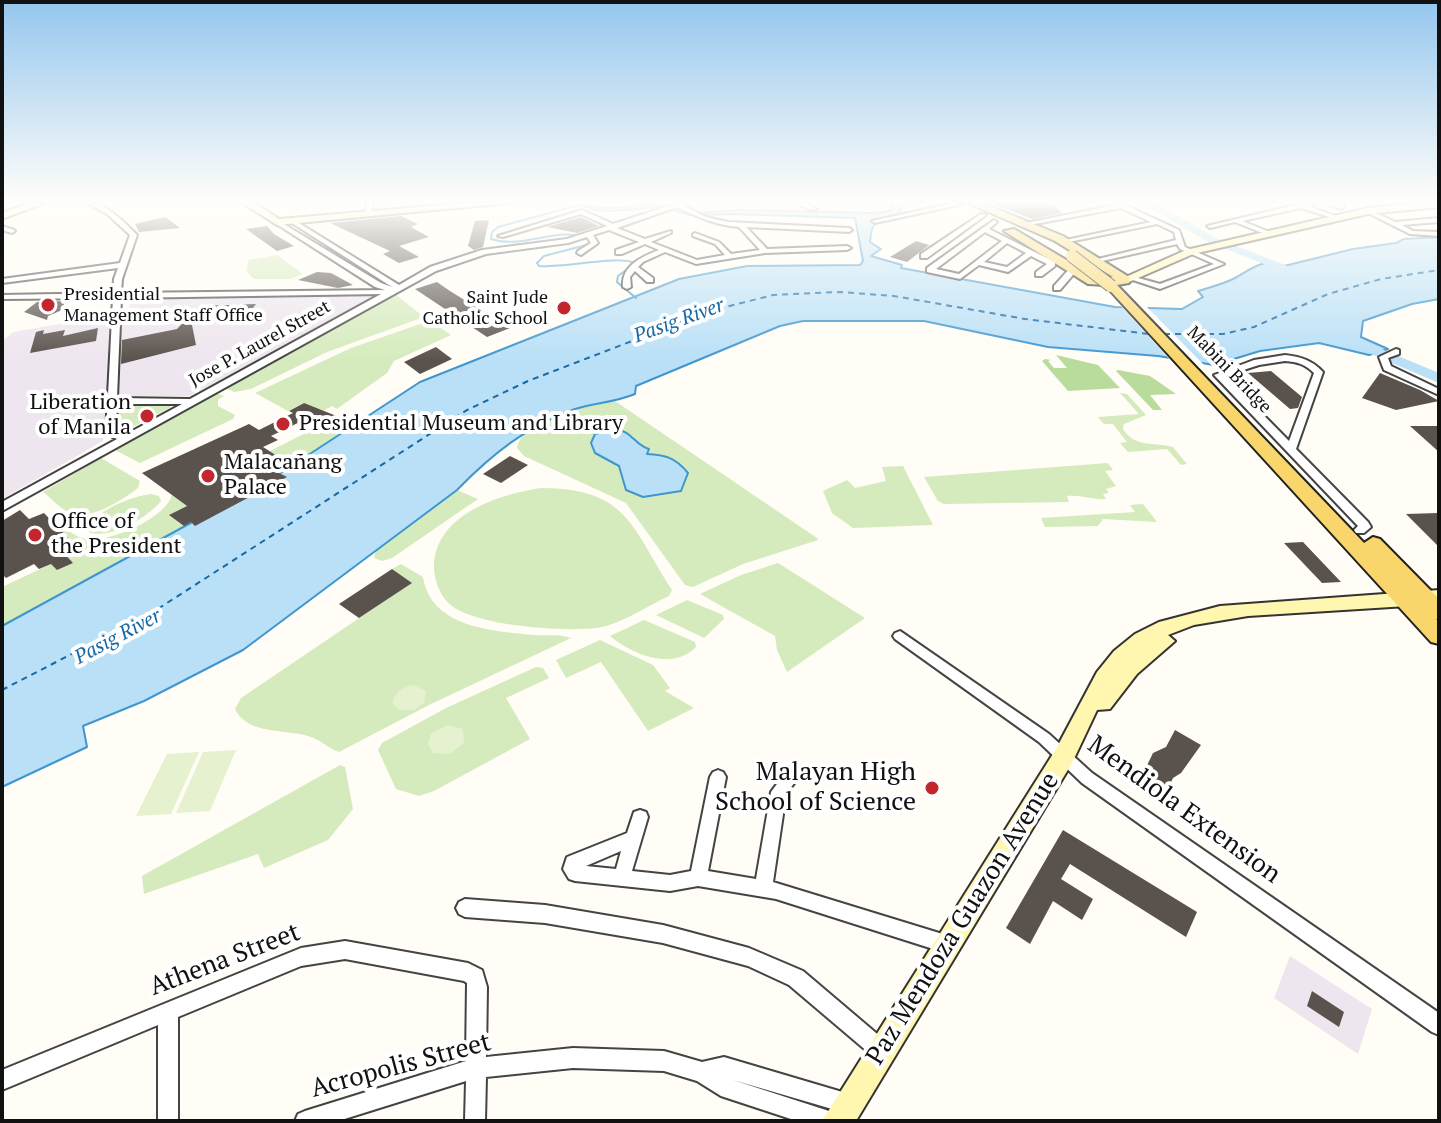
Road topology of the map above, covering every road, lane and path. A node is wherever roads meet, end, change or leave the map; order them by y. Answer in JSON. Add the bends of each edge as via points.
{"nodes":[{"id":1,"x":126,"y":255,"type":"edge"},
{"id":2,"x":339,"y":255,"type":"edge"},
{"id":3,"x":349,"y":255,"type":"edge"},
{"id":4,"x":472,"y":255,"type":"edge"},
{"id":5,"x":651,"y":255,"type":"edge"},
{"id":6,"x":678,"y":255,"type":"edge"},
{"id":7,"x":739,"y":255,"type":"edge"},
{"id":8,"x":945,"y":255,"type":"edge"},
{"id":9,"x":988,"y":255,"type":"edge"},
{"id":10,"x":1027,"y":255,"type":"edge"},
{"id":11,"x":1038,"y":255,"type":"edge"},
{"id":12,"x":1067,"y":255,"type":"edge"},
{"id":13,"x":1069,"y":255,"type":"edge"},
{"id":14,"x":1090,"y":255,"type":"edge"},
{"id":15,"x":1118,"y":255,"type":"edge"},
{"id":16,"x":1182,"y":255,"type":"edge"},
{"id":17,"x":1198,"y":255,"type":"edge"},
{"id":18,"x":730,"y":257,"type":"joint"},
{"id":19,"x":1076,"y":260,"type":"junction"},
{"id":20,"x":1098,"y":260,"type":"junction"},
{"id":21,"x":979,"y":263,"type":"junction"},
{"id":22,"x":122,"y":265,"type":"junction"},
{"id":23,"x":635,"y":268,"type":"junction"},
{"id":24,"x":1039,"y":274,"type":"dead end"},
{"id":25,"x":1128,"y":279,"type":"junction"},
{"id":26,"x":650,"y":280,"type":"dead end"},
{"id":27,"x":2,"y":281,"type":"edge"},
{"id":28,"x":627,"y":287,"type":"dead end"},
{"id":29,"x":1057,"y":288,"type":"dead end"},
{"id":30,"x":393,"y":290,"type":"junction"},
{"id":31,"x":116,"y":296,"type":"junction"},
{"id":32,"x":2,"y":297,"type":"edge"},
{"id":33,"x":1390,"y":354,"type":"dead end"},
{"id":34,"x":1439,"y":392,"type":"edge"},
{"id":35,"x":113,"y":401,"type":"junction"},
{"id":36,"x":188,"y":401,"type":"junction"},
{"id":37,"x":124,"y":438,"type":"junction"},
{"id":38,"x":1291,"y":449,"type":"junction"},
{"id":39,"x":2,"y":507,"type":"edge"},
{"id":40,"x":1345,"y":521,"type":"junction"},
{"id":41,"x":1427,"y":602,"type":"edge"},
{"id":42,"x":900,"y":636,"type":"dead end"},
{"id":43,"x":1439,"y":636,"type":"edge"},
{"id":44,"x":1064,"y":756,"type":"junction"},
{"id":45,"x":793,"y":774,"type":"dead end"},
{"id":46,"x":718,"y":777,"type":"dead end"},
{"id":47,"x":640,"y":817,"type":"dead end"},
{"id":48,"x":632,"y":839,"type":"junction"},
{"id":49,"x":698,"y":878,"type":"junction"},
{"id":50,"x":621,"y":879,"type":"junction"},
{"id":51,"x":763,"y":889,"type":"junction"},
{"id":52,"x":465,"y":908,"type":"dead end"},
{"id":53,"x":949,"y":945,"type":"junction"},
{"id":54,"x":168,"y":1011,"type":"junction"},
{"id":55,"x":1439,"y":1025,"type":"edge"},
{"id":56,"x":883,"y":1052,"type":"junction"},
{"id":57,"x":476,"y":1068,"type":"junction"},
{"id":58,"x":2,"y":1080,"type":"edge"},
{"id":59,"x":838,"y":1115,"type":"edge"},
{"id":60,"x":168,"y":1121,"type":"edge"},
{"id":61,"x":305,"y":1121,"type":"edge"},
{"id":62,"x":475,"y":1121,"type":"edge"}],
"edges":[{"from":1,"to":22,"type":"street"},
{"from":2,"to":30,"type":"street"},
{"from":3,"to":30,"type":"street"},
{"from":4,"to":30,"type":"street","name":"Jose P. Laurel Street"},
{"from":5,"to":23,"type":"street"},
{"from":6,"to":18,"type":"street","via":[[696,262]]},
{"from":7,"to":18,"type":"street"},
{"from":8,"to":21,"type":"street","via":[[929,270],[960,277]]},
{"from":9,"to":21,"type":"street"},
{"from":10,"to":21,"type":"street","via":[[1008,270]]},
{"from":11,"to":24,"type":"street","via":[[1052,264]]},
{"from":12,"to":19,"type":"main road"},
{"from":13,"to":19,"type":"main road"},
{"from":14,"to":20,"type":"main road"},
{"from":15,"to":20,"type":"street"},
{"from":16,"to":25,"type":"street"},
{"from":17,"to":25,"type":"street","via":[[1220,265],[1160,287]]},
{"from":19,"to":25,"type":"main road","via":[[1097,282]]},
{"from":19,"to":29,"type":"street"},
{"from":19,"to":40,"type":"main road","name":"Mabini Bridge","bridge":true,"via":[[1111,286]]},
{"from":20,"to":25,"type":"main road"},
{"from":22,"to":27,"type":"street"},
{"from":22,"to":31,"type":"street"},
{"from":23,"to":26,"type":"street"},
{"from":23,"to":28,"type":"street","via":[[626,277]]},
{"from":30,"to":31,"type":"street"},
{"from":30,"to":36,"type":"street","name":"Jose P. Laurel Street"},
{"from":31,"to":32,"type":"street"},
{"from":31,"to":35,"type":"street"},
{"from":33,"to":34,"type":"street","via":[[1384,364],[1392,371]]},
{"from":35,"to":36,"type":"street"},
{"from":35,"to":37,"type":"street","via":[[111,434]]},
{"from":36,"to":37,"type":"street","name":"Jose P. Laurel Street"},
{"from":37,"to":39,"type":"street","name":"Jose P. Laurel Street"},
{"from":38,"to":38,"type":"street","via":[[1319,372],[1316,367],[1276,359],[1219,375]]},
{"from":38,"to":40,"type":"street","via":[[1364,529]]},
{"from":40,"to":41,"type":"main road"},
{"from":40,"to":41,"type":"main road"},
{"from":41,"to":43,"type":"main road"},
{"from":41,"to":44,"type":"street","name":"Paz Mendoza Guazon Avenue","via":[[1195,628],[1148,651],[1126,671],[1087,715]]},
{"from":42,"to":44,"type":"street","name":"Mendiola Extension"},
{"from":44,"to":53,"type":"street","name":"Paz Mendoza Guazon Avenue"},
{"from":44,"to":55,"type":"street","name":"Mendiola Extension","via":[[1087,778]]},
{"from":45,"to":51,"type":"street","via":[[779,792]]},
{"from":46,"to":49,"type":"street"},
{"from":47,"to":48,"type":"street"},
{"from":48,"to":50,"type":"street"},
{"from":48,"to":50,"type":"street","via":[[571,868],[575,873]]},
{"from":49,"to":50,"type":"street","via":[[670,883]]},
{"from":49,"to":51,"type":"street"},
{"from":51,"to":53,"type":"street"},
{"from":52,"to":56,"type":"street","via":[[545,914],[663,934],[749,957],[796,978]]},
{"from":53,"to":56,"type":"street","name":"Paz Mendoza Guazon Avenue"},
{"from":54,"to":57,"type":"street","name":"Athena Street","via":[[301,957],[345,950],[389,956],[475,977]]},
{"from":54,"to":58,"type":"street","name":"Athena Street"},
{"from":54,"to":60,"type":"street"},
{"from":56,"to":59,"type":"street","name":"Paz Mendoza Guazon Avenue"},
{"from":57,"to":59,"type":"street","name":"Acropolis Street","via":[[573,1058],[664,1061],[702,1072],[724,1067]]},
{"from":57,"to":61,"type":"street","name":"Acropolis Street"},
{"from":57,"to":62,"type":"street","name":"Athena Street"}]}
